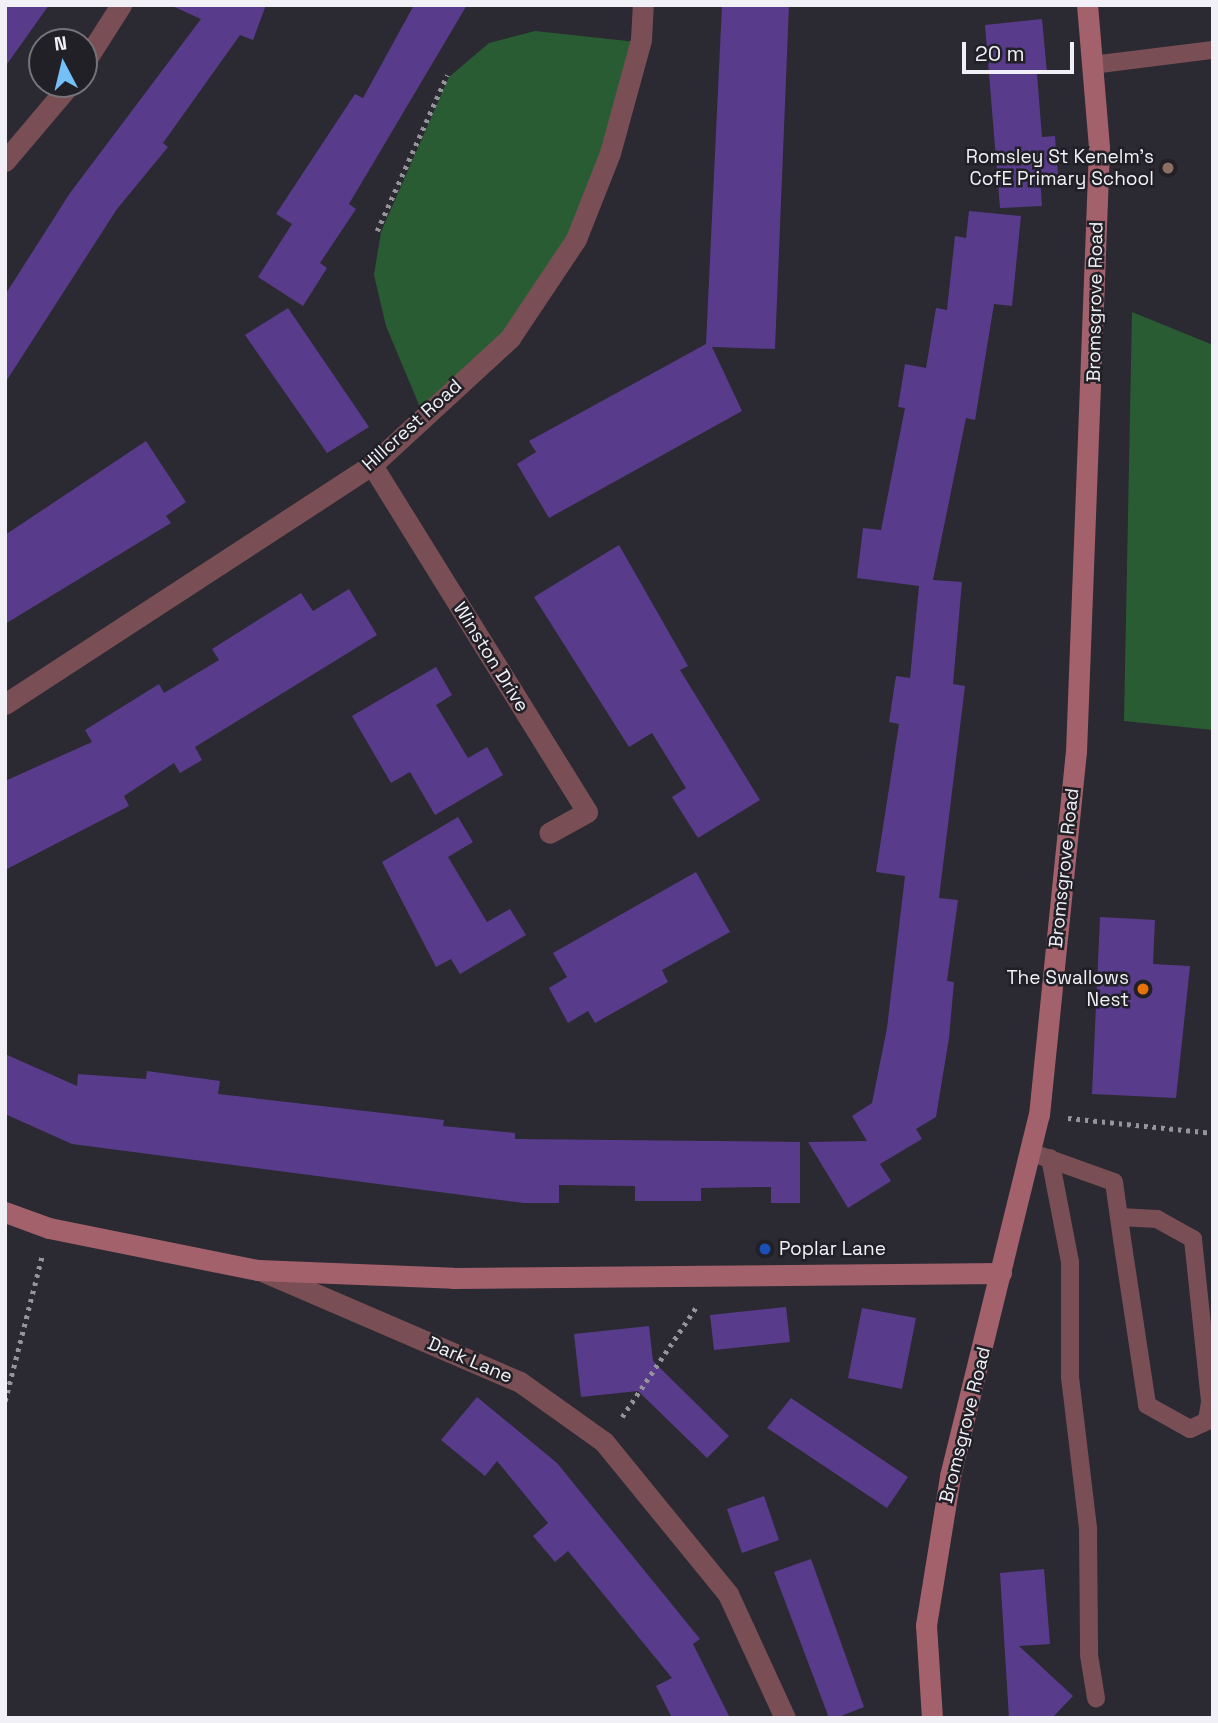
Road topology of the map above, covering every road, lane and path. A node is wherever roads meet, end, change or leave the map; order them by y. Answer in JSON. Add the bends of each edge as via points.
{"nodes":[{"id":1,"x":121,"y":5,"type":"edge"},
{"id":2,"x":643,"y":5,"type":"edge"},
{"id":3,"x":1087,"y":5,"type":"edge"},
{"id":4,"x":98,"y":41,"type":"edge"},
{"id":5,"x":1213,"y":50,"type":"edge"},
{"id":6,"x":1092,"y":65,"type":"junction"},
{"id":7,"x":447,"y":75,"type":"dead end"},
{"id":8,"x":58,"y":98,"type":"edge"},
{"id":9,"x":5,"y":160,"type":"edge"},
{"id":10,"x":377,"y":231,"type":"dead end"},
{"id":11,"x":372,"y":465,"type":"junction"},
{"id":12,"x":5,"y":704,"type":"edge"},
{"id":13,"x":549,"y":832,"type":"dead end"},
{"id":14,"x":1039,"y":1115,"type":"junction"},
{"id":15,"x":1213,"y":1133,"type":"edge"},
{"id":16,"x":1040,"y":1155,"type":"junction"},
{"id":17,"x":5,"y":1212,"type":"edge"},
{"id":18,"x":1119,"y":1217,"type":"junction"},
{"id":19,"x":49,"y":1228,"type":"junction"},
{"id":20,"x":258,"y":1269,"type":"junction"},
{"id":21,"x":718,"y":1273,"type":"junction"},
{"id":22,"x":1001,"y":1273,"type":"junction"},
{"id":23,"x":5,"y":1401,"type":"edge"},
{"id":24,"x":604,"y":1442,"type":"junction"},
{"id":25,"x":1096,"y":1699,"type":"dead end"},
{"id":26,"x":785,"y":1718,"type":"edge"},
{"id":27,"x":932,"y":1718,"type":"edge"}],
"edges":[{"from":1,"to":4,"type":"street"},
{"from":2,"to":11,"type":"street","name":"Hillcrest Road","via":[[641,40],[610,153],[576,239],[510,338]]},
{"from":3,"to":6,"type":"main road","name":"Bromsgrove Road"},
{"from":5,"to":6,"type":"lane"},
{"from":6,"to":14,"type":"main road","name":"Bromsgrove Road","via":[[1099,147],[1094,374],[1076,751]]},
{"from":7,"to":10,"type":"path"},
{"from":8,"to":9,"type":"street"},
{"from":11,"to":12,"type":"street","name":"Hillcrest Road"},
{"from":11,"to":13,"type":"street","name":"Winston Drive","via":[[587,811]]},
{"from":14,"to":15,"type":"path"},
{"from":14,"to":16,"type":"main road","name":"Bromsgrove Road"},
{"from":16,"to":18,"type":"lane","via":[[1114,1182]]},
{"from":16,"to":22,"type":"main road","name":"Bromsgrove Road"},
{"from":16,"to":25,"type":"lane","via":[[1070,1262],[1070,1377],[1088,1528],[1089,1656]]},
{"from":17,"to":19,"type":"main road","name":"Dark Lane"},
{"from":18,"to":18,"type":"lane","via":[[1147,1405],[1190,1429],[1207,1422],[1210,1401],[1193,1239],[1157,1219]]},
{"from":19,"to":20,"type":"main road","name":"Dark Lane"},
{"from":19,"to":23,"type":"path"},
{"from":20,"to":21,"type":"main road","via":[[453,1278]]},
{"from":20,"to":24,"type":"street","name":"Dark Lane","via":[[520,1382]]},
{"from":21,"to":22,"type":"main road"},
{"from":21,"to":24,"type":"path"},
{"from":22,"to":27,"type":"main road","name":"Bromsgrove Road","via":[[950,1476],[926,1625]]},
{"from":24,"to":26,"type":"street","name":"Dark Lane","via":[[728,1594]]}]}
